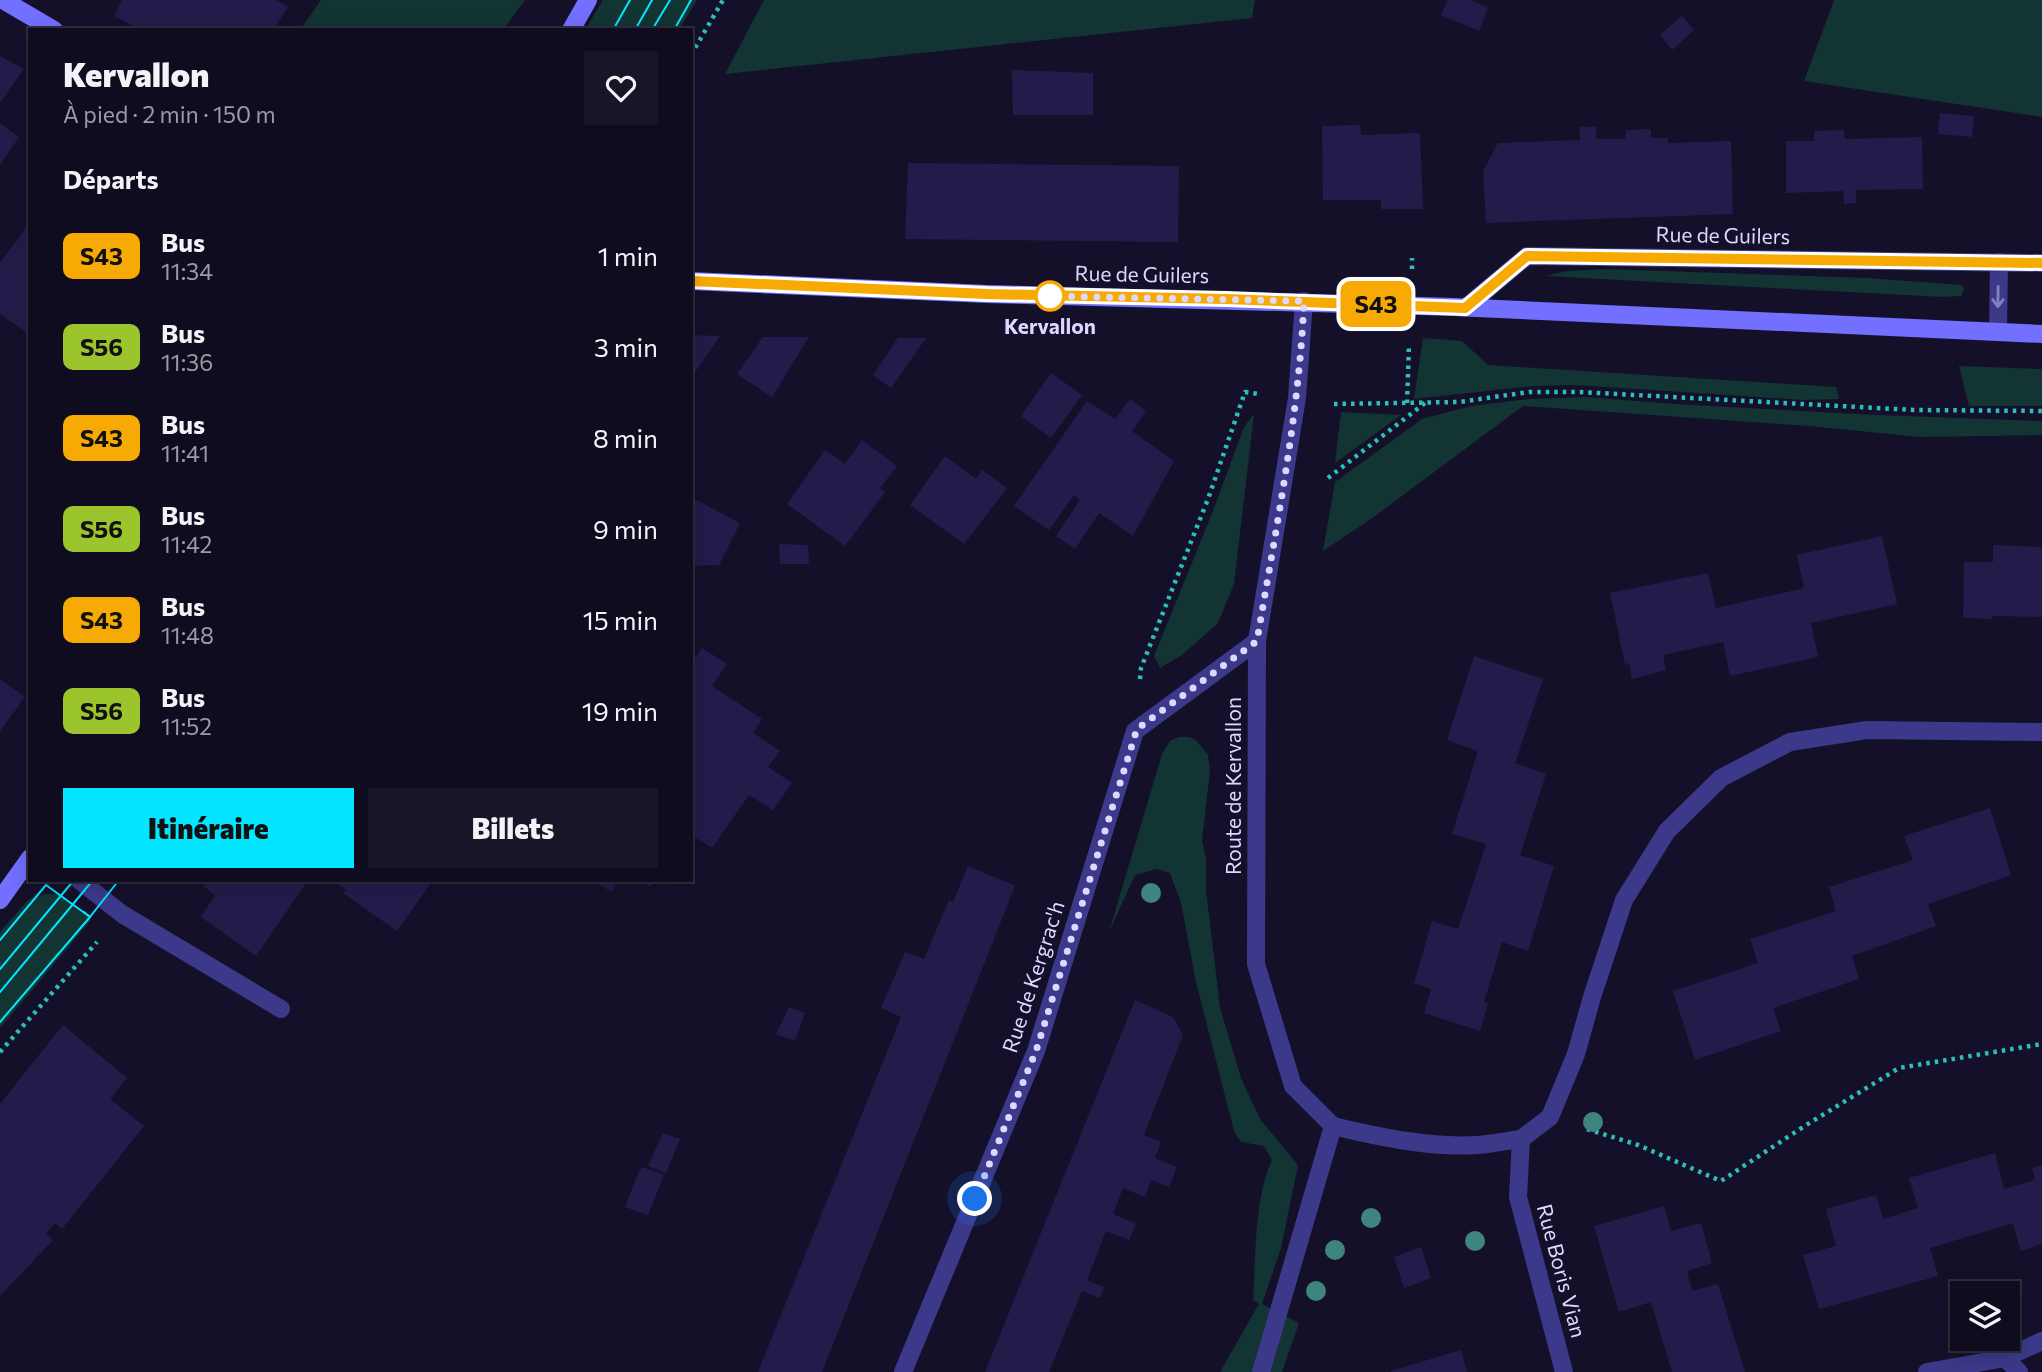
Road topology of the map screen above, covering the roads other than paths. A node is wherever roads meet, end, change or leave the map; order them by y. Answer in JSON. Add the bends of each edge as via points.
{"nodes":[{"id":1,"x":3,"y":0,"type":"edge"},
{"id":2,"x":588,"y":0,"type":"edge"},
{"id":3,"x":51,"y":28,"type":"edge"},
{"id":4,"x":571,"y":28,"type":"edge"},
{"id":5,"x":1999,"y":262,"type":"junction"},
{"id":6,"x":2042,"y":263,"type":"edge"},
{"id":7,"x":693,"y":281,"type":"edge"},
{"id":8,"x":1304,"y":301,"type":"junction"},
{"id":9,"x":1465,"y":308,"type":"junction"},
{"id":10,"x":1998,"y":332,"type":"junction"},
{"id":11,"x":2042,"y":334,"type":"edge"},
{"id":12,"x":1257,"y":641,"type":"junction"},
{"id":13,"x":2042,"y":732,"type":"edge"},
{"id":14,"x":28,"y":862,"type":"edge"},
{"id":15,"x":82,"y":882,"type":"edge"},
{"id":16,"x":0,"y":900,"type":"edge"},
{"id":17,"x":281,"y":1009,"type":"dead end"},
{"id":18,"x":1333,"y":1126,"type":"junction"},
{"id":19,"x":1521,"y":1139,"type":"junction"},
{"id":20,"x":2042,"y":1341,"type":"edge"},
{"id":21,"x":2005,"y":1358,"type":"junction"},
{"id":22,"x":903,"y":1372,"type":"edge"},
{"id":23,"x":1261,"y":1372,"type":"edge"},
{"id":24,"x":1564,"y":1372,"type":"edge"},
{"id":25,"x":1927,"y":1372,"type":"edge"},
{"id":26,"x":2019,"y":1372,"type":"edge"}],
"edges":[{"from":1,"to":3,"type":"street"},
{"from":2,"to":4,"type":"street"},
{"from":5,"to":6,"type":"street","name":"Rue de Guilers"},
{"from":5,"to":9,"type":"street","name":"Rue de Guilers","via":[[1527,256]]},
{"from":5,"to":10,"type":"street","one_way":true},
{"from":7,"to":8,"type":"street","name":"Rue de Guilers"},
{"from":8,"to":9,"type":"street","name":"Rue de Guilers"},
{"from":8,"to":12,"type":"street","name":"Route de Kervallon","via":[[1297,398]]},
{"from":9,"to":10,"type":"street","name":"Rue de Guilers"},
{"from":10,"to":11,"type":"street","name":"Rue de Guilers"},
{"from":12,"to":18,"type":"street","name":"Route de Kervallon","via":[[1256,964],[1293,1086]]},
{"from":12,"to":22,"type":"street","name":"Rue de Kergrac'h","via":[[1135,732],[1036,1051]]},
{"from":13,"to":19,"type":"street","via":[[1867,730],[1790,743],[1721,778],[1667,831],[1624,900],[1576,1054],[1550,1116]]},
{"from":14,"to":16,"type":"street"},
{"from":15,"to":17,"type":"street","via":[[122,914]]},
{"from":18,"to":19,"type":"street","via":[[1431,1143],[1476,1145]]},
{"from":18,"to":23,"type":"street"},
{"from":19,"to":24,"type":"street","name":"Rue Boris Vian","via":[[1518,1197]]},
{"from":20,"to":21,"type":"street"},
{"from":21,"to":25,"type":"street"},
{"from":21,"to":26,"type":"street"}]}
